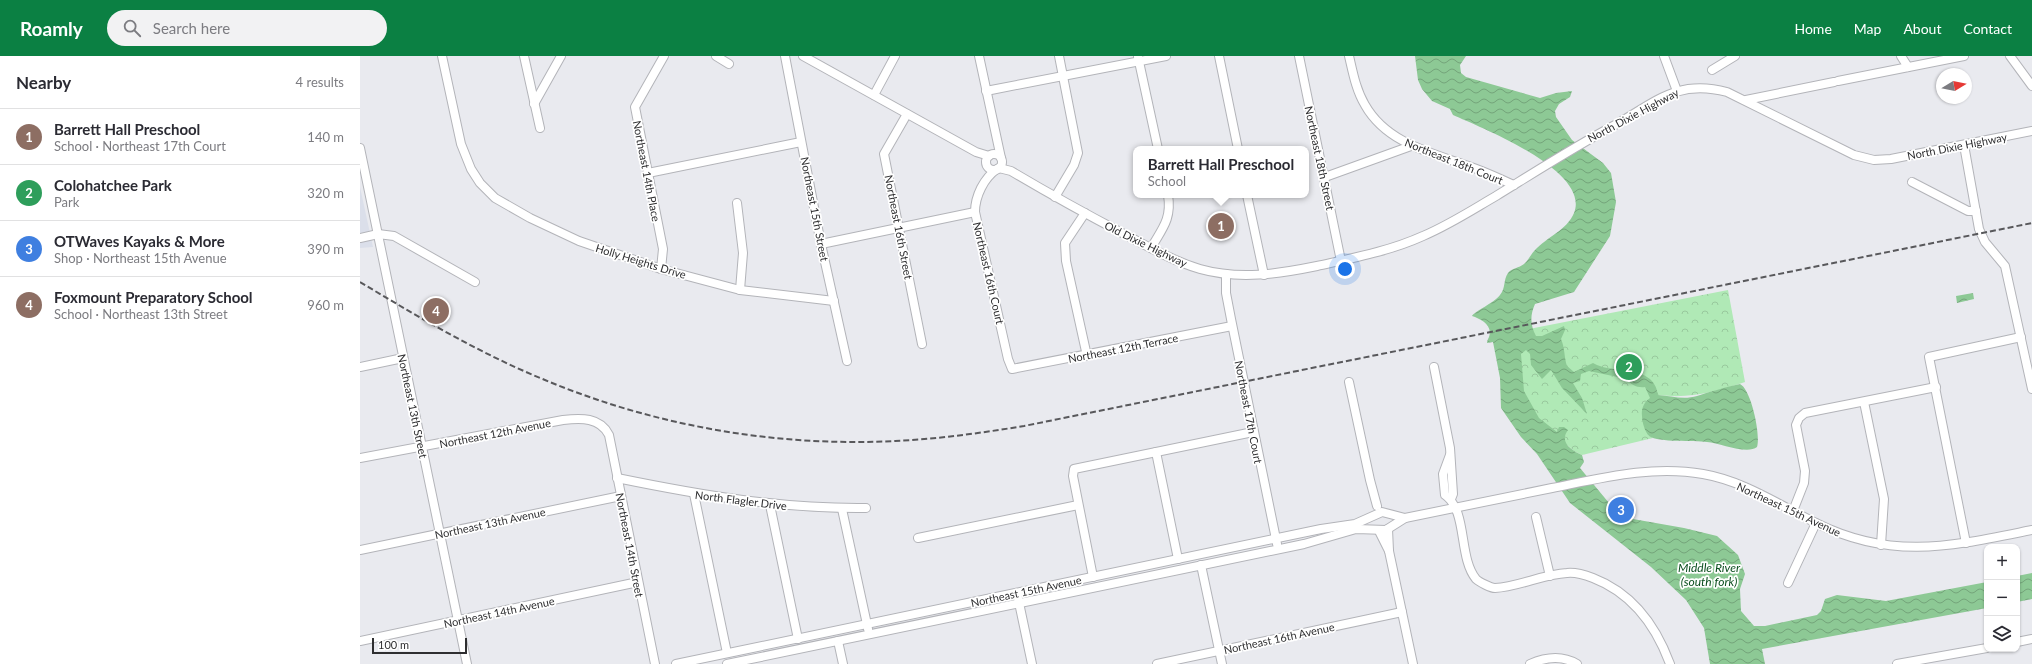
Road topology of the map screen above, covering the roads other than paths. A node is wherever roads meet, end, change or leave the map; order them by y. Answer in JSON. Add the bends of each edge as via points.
{"nodes":[{"id":1,"x":442,"y":56,"type":"edge"},
{"id":2,"x":524,"y":56,"type":"edge"},
{"id":3,"x":561,"y":56,"type":"edge"},
{"id":4,"x":664,"y":56,"type":"edge"},
{"id":5,"x":716,"y":56,"type":"edge"},
{"id":6,"x":786,"y":56,"type":"edge"},
{"id":7,"x":804,"y":56,"type":"edge"},
{"id":8,"x":895,"y":56,"type":"edge"},
{"id":9,"x":979,"y":56,"type":"edge"},
{"id":10,"x":1058,"y":56,"type":"edge"},
{"id":11,"x":1166,"y":56,"type":"edge"},
{"id":12,"x":1219,"y":56,"type":"edge"},
{"id":13,"x":1299,"y":56,"type":"edge"},
{"id":14,"x":1349,"y":56,"type":"edge"},
{"id":15,"x":1664,"y":56,"type":"edge"},
{"id":16,"x":1736,"y":56,"type":"edge"},
{"id":17,"x":1901,"y":56,"type":"edge"},
{"id":18,"x":1964,"y":56,"type":"edge"},
{"id":19,"x":2010,"y":56,"type":"edge"},
{"id":20,"x":1139,"y":59,"type":"edge"},
{"id":21,"x":730,"y":64,"type":"dead end"},
{"id":22,"x":1908,"y":67,"type":"junction"},
{"id":23,"x":1712,"y":70,"type":"dead end"},
{"id":24,"x":1063,"y":76,"type":"junction"},
{"id":25,"x":2032,"y":86,"type":"edge"},
{"id":26,"x":986,"y":91,"type":"junction"},
{"id":27,"x":1678,"y":91,"type":"junction"},
{"id":28,"x":874,"y":95,"type":"junction"},
{"id":29,"x":1746,"y":100,"type":"junction"},
{"id":30,"x":534,"y":104,"type":"junction"},
{"id":31,"x":907,"y":114,"type":"junction"},
{"id":32,"x":540,"y":128,"type":"dead end"},
{"id":33,"x":2032,"y":131,"type":"edge"},
{"id":34,"x":801,"y":142,"type":"junction"},
{"id":35,"x":997,"y":142,"type":"junction"},
{"id":36,"x":1964,"y":145,"type":"junction"},
{"id":37,"x":1157,"y":146,"type":"edge"},
{"id":38,"x":1237,"y":146,"type":"edge"},
{"id":39,"x":1411,"y":146,"type":"junction"},
{"id":40,"x":360,"y":150,"type":"edge"},
{"id":41,"x":989,"y":160,"type":"junction"},
{"id":42,"x":1000,"y":164,"type":"junction"},
{"id":43,"x":648,"y":173,"type":"junction"},
{"id":44,"x":1325,"y":177,"type":"junction"},
{"id":45,"x":987,"y":179,"type":"junction"},
{"id":46,"x":1912,"y":182,"type":"dead end"},
{"id":47,"x":1514,"y":185,"type":"junction"},
{"id":48,"x":1055,"y":197,"type":"junction"},
{"id":49,"x":1168,"y":198,"type":"edge"},
{"id":50,"x":1249,"y":198,"type":"edge"},
{"id":51,"x":737,"y":203,"type":"dead end"},
{"id":52,"x":1976,"y":211,"type":"junction"},
{"id":53,"x":975,"y":212,"type":"junction"},
{"id":54,"x":1084,"y":214,"type":"junction"},
{"id":55,"x":899,"y":229,"type":"junction"},
{"id":56,"x":378,"y":234,"type":"junction"},
{"id":57,"x":360,"y":238,"type":"edge"},
{"id":58,"x":821,"y":244,"type":"junction"},
{"id":59,"x":1151,"y":248,"type":"junction"},
{"id":60,"x":1341,"y":261,"type":"junction"},
{"id":61,"x":661,"y":269,"type":"junction"},
{"id":62,"x":1226,"y":274,"type":"junction"},
{"id":63,"x":1264,"y":275,"type":"junction"},
{"id":64,"x":475,"y":282,"type":"dead end"},
{"id":65,"x":740,"y":290,"type":"junction"},
{"id":66,"x":834,"y":301,"type":"junction"},
{"id":67,"x":1232,"y":326,"type":"junction"},
{"id":68,"x":2021,"y":337,"type":"junction"},
{"id":69,"x":922,"y":344,"type":"dead end"},
{"id":70,"x":1087,"y":356,"type":"junction"},
{"id":71,"x":403,"y":358,"type":"junction"},
{"id":72,"x":847,"y":361,"type":"dead end"},
{"id":73,"x":362,"y":364,"type":"edge"},
{"id":74,"x":1434,"y":367,"type":"dead end"},
{"id":75,"x":1012,"y":369,"type":"joint"},
{"id":76,"x":1349,"y":382,"type":"dead end"},
{"id":77,"x":1936,"y":387,"type":"junction"},
{"id":78,"x":2032,"y":389,"type":"edge"},
{"id":79,"x":1864,"y":402,"type":"junction"},
{"id":80,"x":604,"y":427,"type":"joint"},
{"id":81,"x":1253,"y":432,"type":"junction"},
{"id":82,"x":422,"y":448,"type":"junction"},
{"id":83,"x":1156,"y":452,"type":"junction"},
{"id":84,"x":360,"y":458,"type":"edge"},
{"id":85,"x":617,"y":478,"type":"junction"},
{"id":86,"x":694,"y":494,"type":"junction"},
{"id":87,"x":621,"y":496,"type":"junction"},
{"id":88,"x":1078,"y":504,"type":"junction"},
{"id":89,"x":770,"y":505,"type":"junction"},
{"id":90,"x":1377,"y":506,"type":"junction"},
{"id":91,"x":1455,"y":507,"type":"junction"},
{"id":92,"x":842,"y":508,"type":"junction"},
{"id":93,"x":866,"y":508,"type":"dead end"},
{"id":94,"x":1793,"y":511,"type":"junction"},
{"id":95,"x":1387,"y":514,"type":"junction"},
{"id":96,"x":1375,"y":515,"type":"junction"},
{"id":97,"x":1536,"y":517,"type":"dead end"},
{"id":98,"x":1405,"y":518,"type":"junction"},
{"id":99,"x":1816,"y":523,"type":"junction"},
{"id":100,"x":1389,"y":528,"type":"junction"},
{"id":101,"x":1378,"y":530,"type":"junction"},
{"id":102,"x":2032,"y":530,"type":"edge"},
{"id":103,"x":439,"y":533,"type":"junction"},
{"id":104,"x":918,"y":538,"type":"dead end"},
{"id":105,"x":1276,"y":539,"type":"junction"},
{"id":106,"x":1966,"y":543,"type":"junction"},
{"id":107,"x":1881,"y":545,"type":"junction"},
{"id":108,"x":1279,"y":549,"type":"junction"},
{"id":109,"x":360,"y":550,"type":"edge"},
{"id":110,"x":1389,"y":550,"type":"junction"},
{"id":111,"x":1178,"y":559,"type":"junction"},
{"id":112,"x":1201,"y":565,"type":"junction"},
{"id":113,"x":1550,"y":576,"type":"junction"},
{"id":114,"x":1093,"y":577,"type":"junction"},
{"id":115,"x":638,"y":582,"type":"junction"},
{"id":116,"x":1788,"y":583,"type":"dead end"},
{"id":117,"x":1017,"y":593,"type":"junction"},
{"id":118,"x":1019,"y":603,"type":"junction"},
{"id":119,"x":1402,"y":612,"type":"junction"},
{"id":120,"x":458,"y":621,"type":"junction"},
{"id":121,"x":867,"y":624,"type":"junction"},
{"id":122,"x":869,"y":634,"type":"junction"},
{"id":123,"x":798,"y":639,"type":"junction"},
{"id":124,"x":2032,"y":639,"type":"edge"},
{"id":125,"x":360,"y":641,"type":"edge"},
{"id":126,"x":838,"y":641,"type":"junction"},
{"id":127,"x":2020,"y":641,"type":"edge"},
{"id":128,"x":1984,"y":649,"type":"edge"},
{"id":129,"x":1219,"y":651,"type":"junction"},
{"id":130,"x":727,"y":654,"type":"junction"},
{"id":131,"x":466,"y":664,"type":"edge"},
{"id":132,"x":655,"y":664,"type":"edge"},
{"id":133,"x":676,"y":664,"type":"edge"},
{"id":134,"x":727,"y":664,"type":"edge"},
{"id":135,"x":843,"y":664,"type":"edge"},
{"id":136,"x":1032,"y":664,"type":"edge"},
{"id":137,"x":1157,"y":664,"type":"edge"},
{"id":138,"x":1222,"y":664,"type":"edge"},
{"id":139,"x":1413,"y":664,"type":"edge"},
{"id":140,"x":1530,"y":664,"type":"edge"},
{"id":141,"x":1577,"y":664,"type":"edge"},
{"id":142,"x":1670,"y":664,"type":"edge"},
{"id":143,"x":1897,"y":664,"type":"edge"}],
"edges":[{"from":1,"to":61,"type":"street","name":"Holly Heights Drive","via":[[461,144],[480,183],[495,198],[579,241]]},
{"from":2,"to":30,"type":"street"},
{"from":3,"to":30,"type":"street"},
{"from":4,"to":43,"type":"street","name":"Northeast 14th Place","via":[[635,107]]},
{"from":5,"to":21,"type":"street"},
{"from":6,"to":34,"type":"street","name":"Northeast 15th Street"},
{"from":7,"to":28,"type":"street"},
{"from":8,"to":28,"type":"street"},
{"from":9,"to":26,"type":"street"},
{"from":10,"to":24,"type":"street"},
{"from":11,"to":20,"type":"street"},
{"from":12,"to":38,"type":"street"},
{"from":13,"to":44,"type":"street","name":"Northeast 18th Street"},
{"from":14,"to":39,"type":"street","name":"Northeast 18th Court","via":[[1355,84],[1377,122]]},
{"from":15,"to":27,"type":"street"},
{"from":16,"to":23,"type":"street"},
{"from":17,"to":22,"type":"street"},
{"from":18,"to":22,"type":"street"},
{"from":19,"to":25,"type":"street"},
{"from":20,"to":24,"type":"street"},
{"from":20,"to":37,"type":"street"},
{"from":22,"to":29,"type":"street"},
{"from":24,"to":26,"type":"street"},
{"from":24,"to":48,"type":"street","via":[[1078,153],[1074,165]]},
{"from":26,"to":35,"type":"street"},
{"from":27,"to":29,"type":"street","name":"North Dixie Highway","via":[[1709,87]]},
{"from":27,"to":47,"type":"street","name":"North Dixie Highway","via":[[1581,144]]},
{"from":28,"to":31,"type":"street"},
{"from":29,"to":36,"type":"street","name":"North Dixie Highway","via":[[1847,151],[1874,160]]},
{"from":30,"to":32,"type":"street"},
{"from":31,"to":41,"type":"street"},
{"from":31,"to":55,"type":"street","name":"Northeast 16th Street","via":[[884,154]]},
{"from":33,"to":36,"type":"street","name":"North Dixie Highway"},
{"from":34,"to":43,"type":"street"},
{"from":34,"to":58,"type":"street","name":"Northeast 15th Street"},
{"from":35,"to":41,"type":"street","name":"Northeast 16th Court"},
{"from":35,"to":42,"type":"street"},
{"from":36,"to":52,"type":"street"},
{"from":39,"to":44,"type":"street"},
{"from":39,"to":47,"type":"street","name":"Northeast 18th Court"},
{"from":40,"to":56,"type":"street","name":"Northeast 13th Street"},
{"from":41,"to":42,"type":"street","via":[[998,155]]},
{"from":41,"to":42,"type":"street","via":[[992,170]]},
{"from":41,"to":45,"type":"street","name":"Northeast 16th Court"},
{"from":42,"to":45,"type":"street","name":"Northeast 16th Court"},
{"from":42,"to":48,"type":"street","name":"Old Dixie Highway"},
{"from":43,"to":61,"type":"street","name":"Northeast 14th Place","via":[[663,249]]},
{"from":44,"to":60,"type":"street","name":"Northeast 18th Street"},
{"from":45,"to":53,"type":"street","name":"Northeast 16th Court","via":[[975,202]]},
{"from":46,"to":52,"type":"street","via":[[1968,212]]},
{"from":47,"to":60,"type":"street","name":"North Dixie Highway","via":[[1451,223],[1422,237],[1390,249]]},
{"from":48,"to":54,"type":"street","name":"Old Dixie Highway"},
{"from":49,"to":59,"type":"street","via":[[1168,220]]},
{"from":50,"to":63,"type":"street"},
{"from":51,"to":65,"type":"street","via":[[743,253]]},
{"from":52,"to":68,"type":"street","via":[[1979,229],[1985,242],[2005,266]]},
{"from":53,"to":55,"type":"street"},
{"from":53,"to":75,"type":"street","name":"Northeast 16th Court"},
{"from":54,"to":59,"type":"street","name":"Old Dixie Highway"},
{"from":54,"to":70,"type":"street","via":[[1065,243],[1066,261]]},
{"from":55,"to":58,"type":"street"},
{"from":55,"to":69,"type":"street","name":"Northeast 16th Street"},
{"from":56,"to":57,"type":"street"},
{"from":56,"to":64,"type":"street","via":[[394,236]]},
{"from":56,"to":71,"type":"street","name":"Northeast 13th Street"},
{"from":58,"to":66,"type":"street","name":"Northeast 15th Street"},
{"from":59,"to":62,"type":"street","name":"Old Dixie Highway","via":[[1177,262]]},
{"from":60,"to":63,"type":"street","name":"Old Dixie Highway"},
{"from":61,"to":65,"type":"street","name":"Holly Heights Drive"},
{"from":62,"to":63,"type":"street","name":"Old Dixie Highway"},
{"from":62,"to":67,"type":"street","name":"Northeast 17th Court","via":[[1226,293]]},
{"from":65,"to":66,"type":"street","name":"Holly Heights Drive"},
{"from":66,"to":72,"type":"street","name":"Northeast 15th Street"},
{"from":67,"to":70,"type":"street","name":"Northeast 12th Terrace"},
{"from":67,"to":81,"type":"street","name":"Northeast 17th Court"},
{"from":68,"to":77,"type":"street","via":[[1929,357]]},
{"from":68,"to":78,"type":"street"},
{"from":70,"to":75,"type":"street","name":"Northeast 12th Terrace"},
{"from":71,"to":73,"type":"street"},
{"from":71,"to":82,"type":"street","name":"Northeast 13th Street"},
{"from":74,"to":91,"type":"street","via":[[1450,455],[1443,474],[1443,485],[1445,495],[1451,499]]},
{"from":76,"to":90,"type":"street"},
{"from":77,"to":79,"type":"street"},
{"from":77,"to":106,"type":"street"},
{"from":79,"to":94,"type":"street","via":[[1806,413],[1799,418],[1796,425],[1805,471],[1804,483]]},
{"from":79,"to":107,"type":"street","via":[[1884,499]]},
{"from":80,"to":82,"type":"street","name":"Northeast 12th Avenue","via":[[590,420],[563,420]]},
{"from":80,"to":85,"type":"street","name":"Northeast 14th Street","via":[[609,435]]},
{"from":81,"to":83,"type":"street"},
{"from":81,"to":105,"type":"street","name":"Northeast 17th Court"},
{"from":82,"to":84,"type":"street","name":"Northeast 12th Avenue","via":[[408,448]]},
{"from":82,"to":103,"type":"street","name":"Northeast 13th Street"},
{"from":83,"to":88,"type":"street","via":[[1074,469]]},
{"from":83,"to":111,"type":"street"},
{"from":85,"to":86,"type":"street","name":"North Flagler Drive"},
{"from":85,"to":87,"type":"street","name":"Northeast 14th Street"},
{"from":86,"to":89,"type":"street","name":"North Flagler Drive"},
{"from":86,"to":130,"type":"street"},
{"from":87,"to":103,"type":"street","name":"Northeast 13th Avenue"},
{"from":87,"to":115,"type":"street","name":"Northeast 14th Street"},
{"from":88,"to":104,"type":"street"},
{"from":88,"to":114,"type":"street"},
{"from":89,"to":92,"type":"street","name":"North Flagler Drive"},
{"from":89,"to":123,"type":"street"},
{"from":90,"to":95,"type":"street"},
{"from":90,"to":96,"type":"street"},
{"from":91,"to":94,"type":"street","name":"Northeast 15th Avenue","via":[[1636,472],[1655,471],[1704,474],[1744,486]]},
{"from":91,"to":98,"type":"street","name":"Northeast 15th Avenue"},
{"from":91,"to":113,"type":"street","via":[[1467,558],[1477,579],[1494,588]]},
{"from":92,"to":93,"type":"street","name":"North Flagler Drive"},
{"from":92,"to":121,"type":"street"},
{"from":94,"to":99,"type":"street","name":"Northeast 15th Avenue"},
{"from":95,"to":96,"type":"street","via":[[1382,512]]},
{"from":95,"to":98,"type":"street","name":"Northeast 15th Avenue"},
{"from":95,"to":100,"type":"street","via":[[1392,521]]},
{"from":96,"to":101,"type":"street","via":[[1372,522]]},
{"from":96,"to":105,"type":"street","name":"Northeast 15th Avenue","via":[[1355,524]]},
{"from":97,"to":113,"type":"street"},
{"from":98,"to":100,"type":"street","name":"Northeast 15th Avenue"},
{"from":99,"to":107,"type":"street","name":"Northeast 15th Avenue","via":[[1842,534]]},
{"from":99,"to":116,"type":"street"},
{"from":100,"to":101,"type":"street"},
{"from":100,"to":110,"type":"street"},
{"from":101,"to":108,"type":"street","name":"Northeast 15th Avenue","via":[[1356,529]]},
{"from":101,"to":110,"type":"street"},
{"from":102,"to":106,"type":"street","name":"Northeast 15th Avenue"},
{"from":103,"to":109,"type":"street","name":"Northeast 13th Avenue"},
{"from":103,"to":120,"type":"street","name":"Northeast 13th Street"},
{"from":105,"to":108,"type":"street","name":"Northeast 17th Court"},
{"from":105,"to":111,"type":"street","name":"Northeast 15th Avenue"},
{"from":106,"to":107,"type":"street","name":"Northeast 15th Avenue","via":[[1940,547]]},
{"from":108,"to":112,"type":"street","name":"Northeast 15th Avenue"},
{"from":110,"to":119,"type":"street"},
{"from":111,"to":114,"type":"street","name":"Northeast 15th Avenue"},
{"from":112,"to":118,"type":"street","name":"Northeast 15th Avenue"},
{"from":112,"to":129,"type":"street"},
{"from":113,"to":142,"type":"street","via":[[1582,574],[1616,589],[1633,603],[1660,638]]},
{"from":114,"to":117,"type":"street","name":"Northeast 15th Avenue"},
{"from":115,"to":120,"type":"street","name":"Northeast 14th Avenue"},
{"from":115,"to":132,"type":"street","name":"Northeast 14th Street"},
{"from":117,"to":118,"type":"street"},
{"from":117,"to":121,"type":"street","name":"Northeast 15th Avenue"},
{"from":118,"to":122,"type":"street","name":"Northeast 15th Avenue"},
{"from":118,"to":136,"type":"street"},
{"from":119,"to":129,"type":"street","name":"Northeast 16th Avenue"},
{"from":119,"to":139,"type":"street"},
{"from":120,"to":125,"type":"street","name":"Northeast 14th Avenue"},
{"from":120,"to":131,"type":"street","name":"Northeast 13th Street"},
{"from":121,"to":122,"type":"street"},
{"from":121,"to":123,"type":"street","name":"Northeast 15th Avenue"},
{"from":122,"to":126,"type":"street","name":"Northeast 15th Avenue"},
{"from":123,"to":130,"type":"street","name":"Northeast 15th Avenue"},
{"from":124,"to":127,"type":"street"},
{"from":126,"to":134,"type":"street","name":"Northeast 15th Avenue"},
{"from":126,"to":135,"type":"street"},
{"from":128,"to":143,"type":"street"},
{"from":129,"to":137,"type":"street","name":"Northeast 16th Avenue"},
{"from":129,"to":138,"type":"street"},
{"from":130,"to":133,"type":"street","name":"Northeast 15th Avenue"},
{"from":140,"to":141,"type":"street","via":[[1558,657]]}]}
